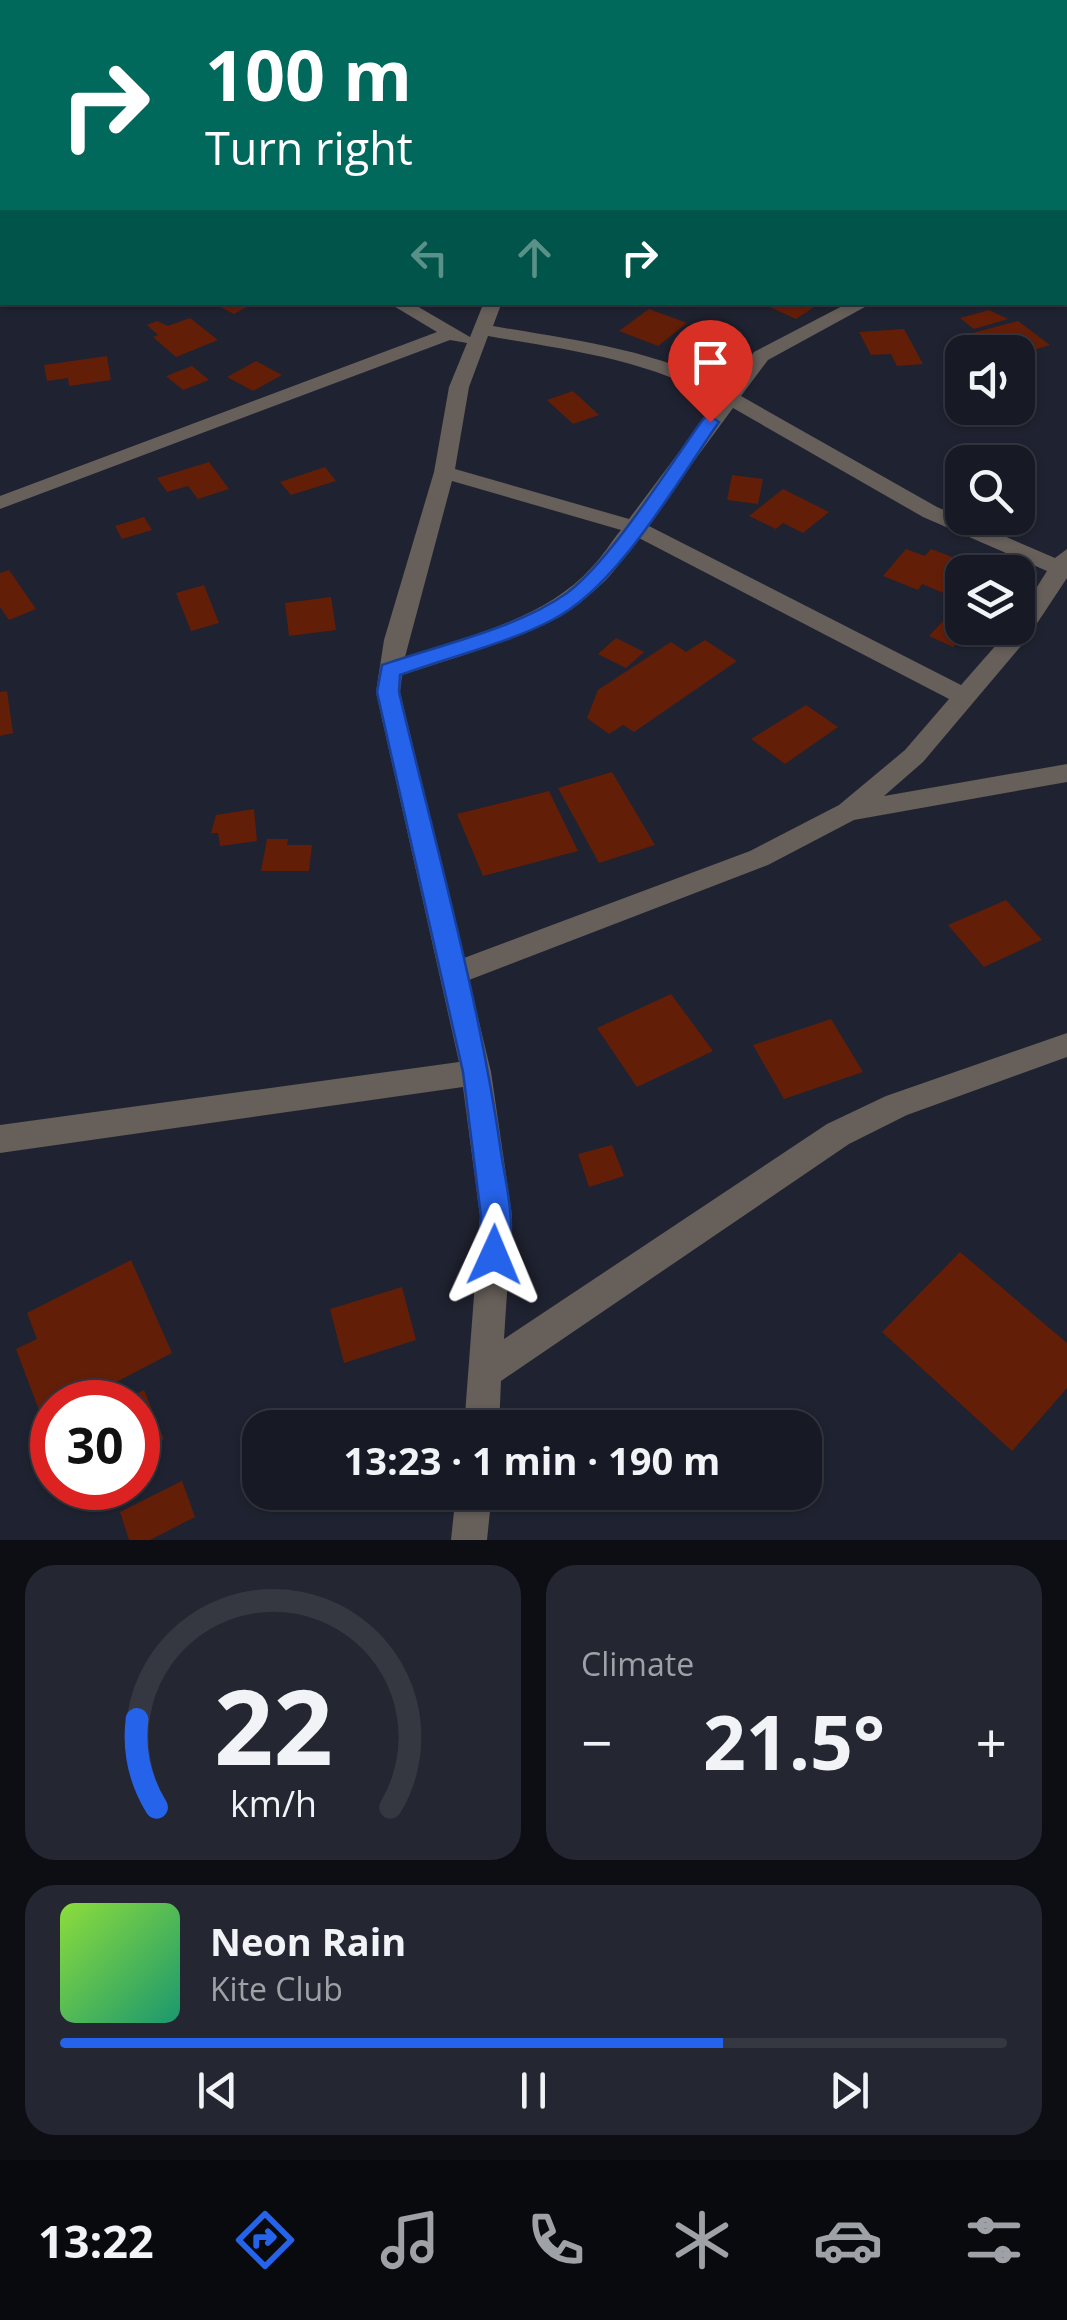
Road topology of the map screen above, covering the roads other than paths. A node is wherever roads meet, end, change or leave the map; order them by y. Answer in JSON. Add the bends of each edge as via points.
{"nodes":[{"id":1,"x":401,"y":305,"type":"edge"},
{"id":2,"x":492,"y":305,"type":"edge"},
{"id":3,"x":860,"y":305,"type":"edge"},
{"id":4,"x":452,"y":333,"type":"junction"},
{"id":5,"x":480,"y":338,"type":"junction"},
{"id":6,"x":730,"y":395,"type":"junction"},
{"id":7,"x":444,"y":472,"type":"junction"},
{"id":8,"x":0,"y":502,"type":"edge"},
{"id":9,"x":634,"y":527,"type":"junction"},
{"id":10,"x":1064,"y":565,"type":"edge"},
{"id":11,"x":390,"y":670,"type":"junction"},
{"id":12,"x":964,"y":698,"type":"junction"},
{"id":13,"x":1067,"y":773,"type":"edge"},
{"id":14,"x":848,"y":812,"type":"junction"},
{"id":15,"x":455,"y":972,"type":"junction"},
{"id":16,"x":1067,"y":1045,"type":"edge"},
{"id":17,"x":476,"y":1072,"type":"junction"},
{"id":18,"x":0,"y":1140,"type":"edge"},
{"id":19,"x":488,"y":1370,"type":"junction"},
{"id":20,"x":483,"y":1410,"type":"edge"},
{"id":21,"x":472,"y":1510,"type":"edge"},
{"id":22,"x":468,"y":1540,"type":"edge"}],
"edges":[{"from":1,"to":4,"type":"street"},
{"from":2,"to":5,"type":"street"},
{"from":3,"to":6,"type":"street","via":[[761,356]]},
{"from":4,"to":5,"type":"street"},
{"from":4,"to":8,"type":"street"},
{"from":5,"to":6,"type":"street","via":[[663,364]]},
{"from":5,"to":7,"type":"street","via":[[459,387]]},
{"from":6,"to":9,"type":"street"},
{"from":6,"to":10,"type":"street","via":[[930,512]]},
{"from":7,"to":9,"type":"street"},
{"from":7,"to":11,"type":"street"},
{"from":9,"to":11,"type":"street","via":[[600,574],[544,616]]},
{"from":9,"to":12,"type":"street"},
{"from":10,"to":12,"type":"street","via":[[1018,635]]},
{"from":11,"to":15,"type":"street","via":[[388,692]]},
{"from":12,"to":14,"type":"street","via":[[914,756]]},
{"from":13,"to":14,"type":"street"},
{"from":14,"to":15,"type":"street","via":[[759,858]]},
{"from":15,"to":17,"type":"street"},
{"from":16,"to":19,"type":"street","via":[[897,1104],[838,1134]]},
{"from":17,"to":18,"type":"street"},
{"from":17,"to":19,"type":"street","via":[[496,1216]]},
{"from":19,"to":20,"type":"street"},
{"from":21,"to":22,"type":"street"}]}
